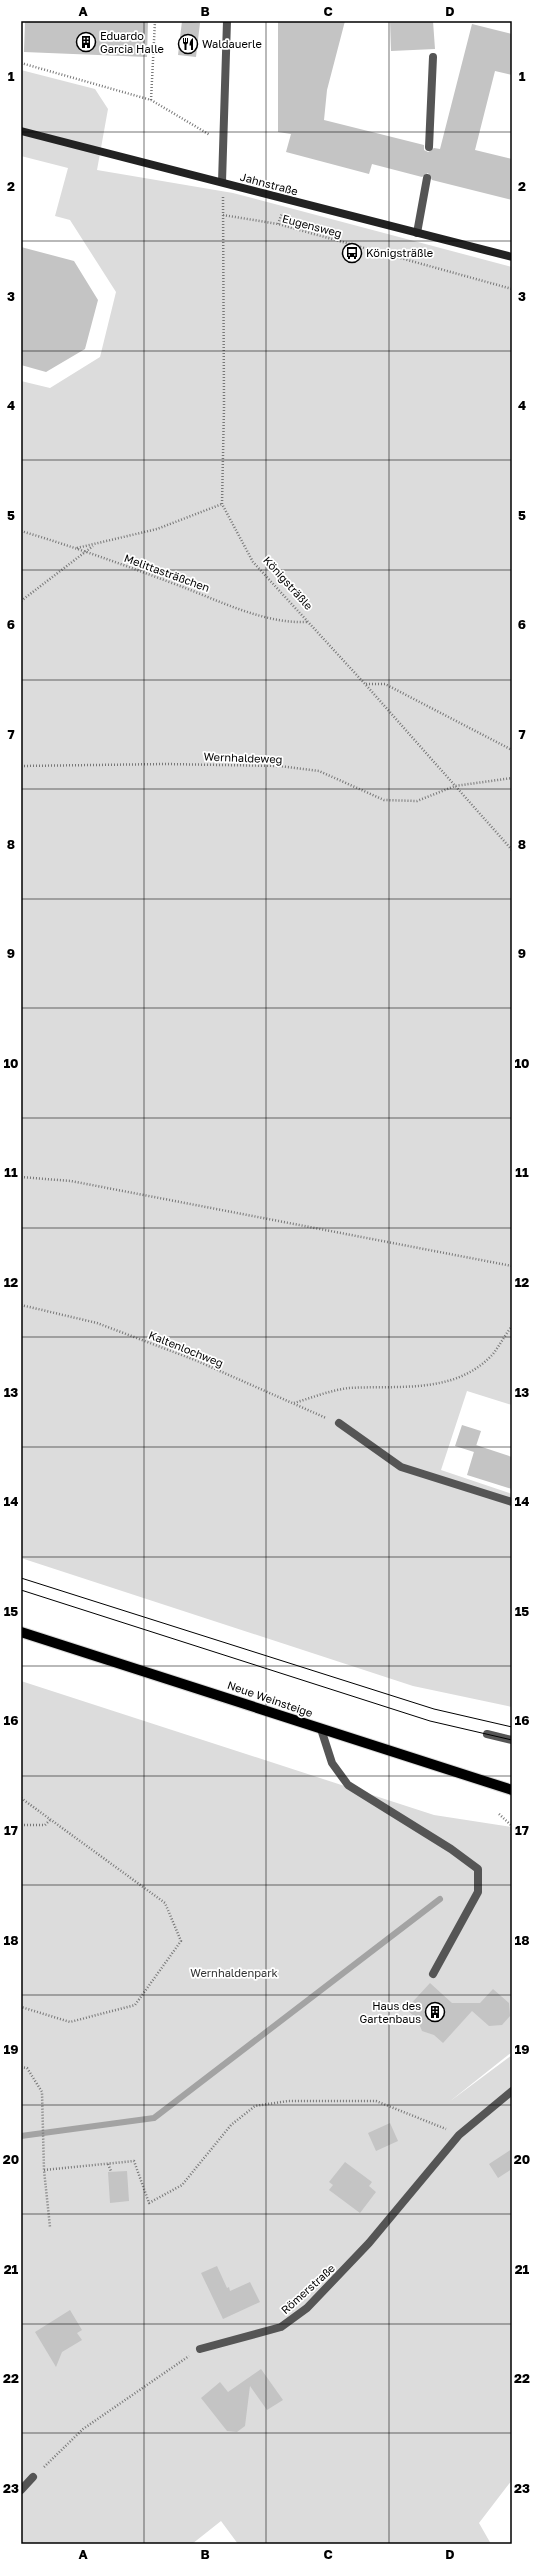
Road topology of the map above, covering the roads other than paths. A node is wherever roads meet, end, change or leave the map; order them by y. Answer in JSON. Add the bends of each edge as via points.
{"nodes":[{"id":1,"x":227,"y":21,"type":"edge"},
{"id":2,"x":433,"y":57,"type":"dead end"},
{"id":3,"x":21,"y":131,"type":"edge"},
{"id":4,"x":430,"y":147,"type":"dead end"},
{"id":5,"x":427,"y":178,"type":"dead end"},
{"id":6,"x":222,"y":182,"type":"junction"},
{"id":7,"x":416,"y":233,"type":"junction"},
{"id":8,"x":512,"y":257,"type":"edge"},
{"id":9,"x":339,"y":1423,"type":"road end"},
{"id":10,"x":512,"y":1502,"type":"edge"},
{"id":11,"x":21,"y":1632,"type":"edge"},
{"id":12,"x":321,"y":1729,"type":"junction"},
{"id":13,"x":487,"y":1734,"type":"dead end"},
{"id":14,"x":512,"y":1740,"type":"edge"},
{"id":15,"x":512,"y":1790,"type":"edge"},
{"id":16,"x":433,"y":1974,"type":"dead end"},
{"id":17,"x":512,"y":2091,"type":"edge"},
{"id":18,"x":200,"y":2349,"type":"road end"},
{"id":19,"x":33,"y":2477,"type":"road end"},
{"id":20,"x":21,"y":2490,"type":"edge"}],
"edges":[{"from":1,"to":6,"type":"street"},
{"from":2,"to":4,"type":"street"},
{"from":3,"to":6,"type":"main road","name":"Jahnstraße"},
{"from":5,"to":7,"type":"street"},
{"from":6,"to":7,"type":"main road","name":"Jahnstraße"},
{"from":7,"to":8,"type":"main road","name":"Jahnstraße"},
{"from":9,"to":10,"type":"street","via":[[401,1467]]},
{"from":11,"to":12,"type":"main road","name":"Neue Weinsteige"},
{"from":12,"to":15,"type":"main road","name":"Neue Weinsteige"},
{"from":12,"to":16,"type":"street","via":[[332,1763],[348,1785],[451,1849],[478,1869],[478,1892]]},
{"from":13,"to":14,"type":"street"},
{"from":17,"to":18,"type":"street","name":"Römerstraße","via":[[459,2135],[369,2243],[307,2308],[281,2327]]},
{"from":19,"to":20,"type":"street"}]}
